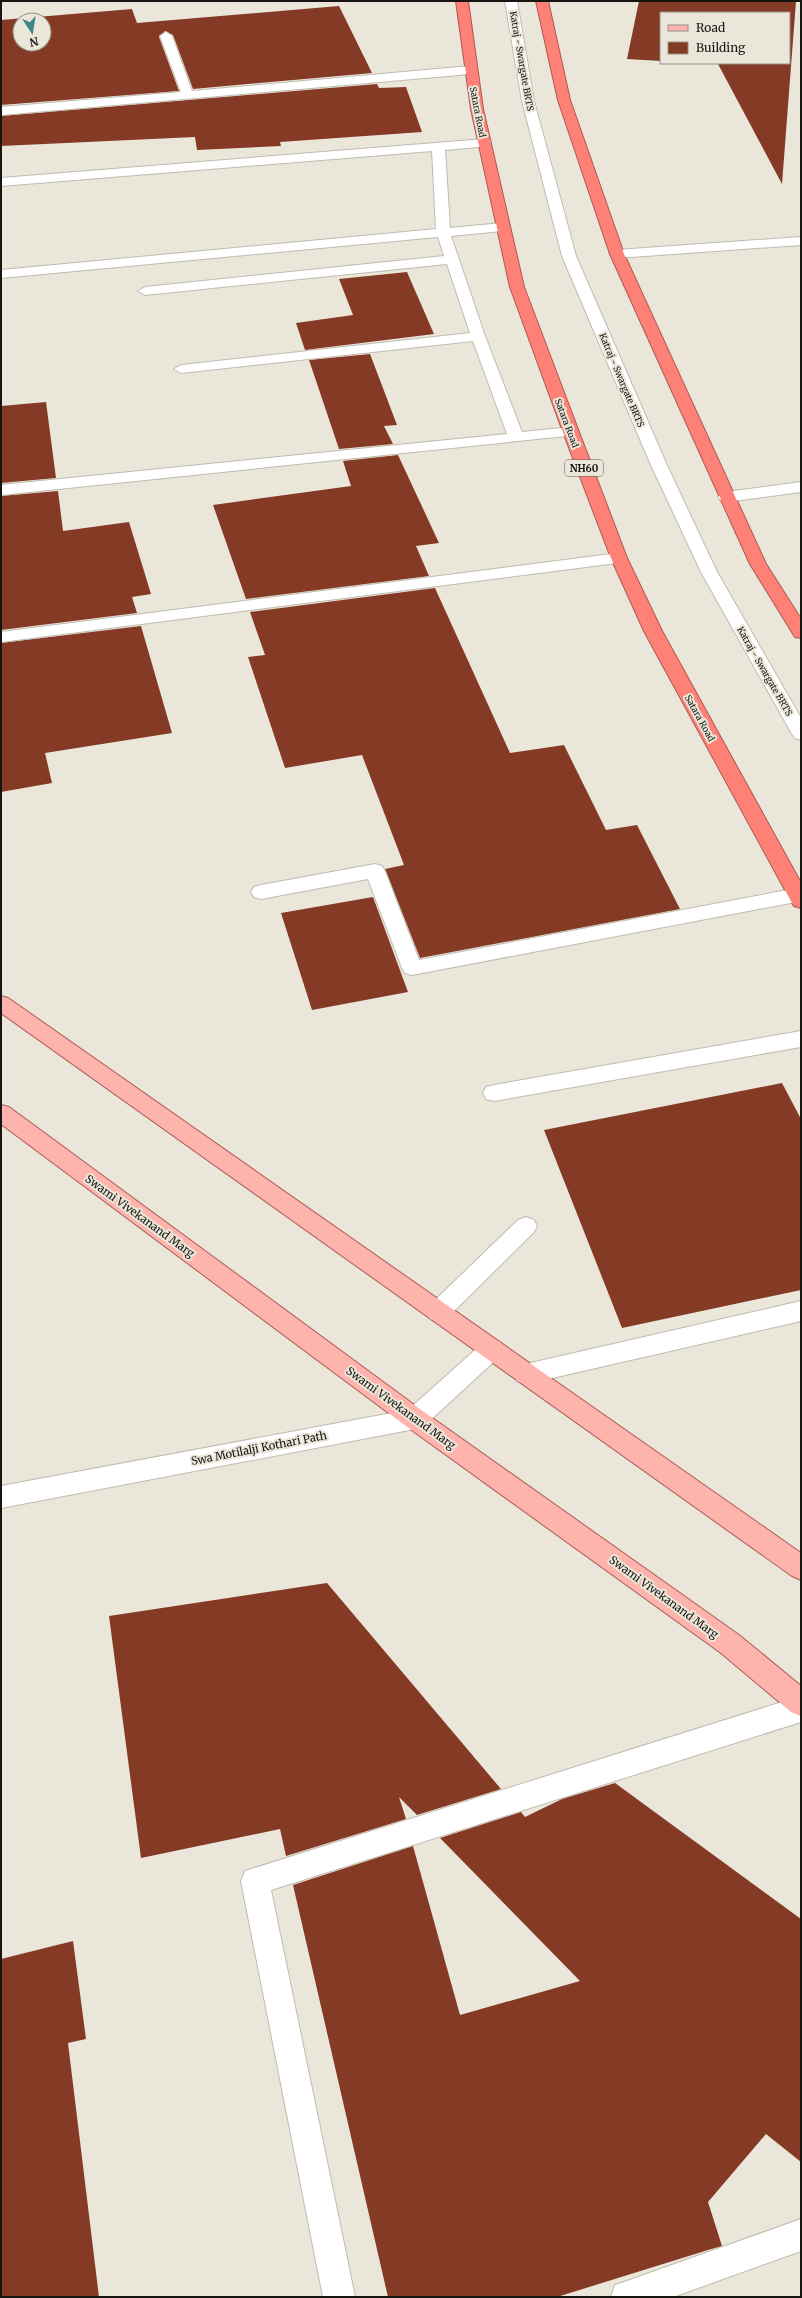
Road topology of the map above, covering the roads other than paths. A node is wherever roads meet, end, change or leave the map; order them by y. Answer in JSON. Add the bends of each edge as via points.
{"nodes":[{"id":1,"x":462,"y":1,"type":"edge"},
{"id":2,"x":511,"y":1,"type":"edge"},
{"id":3,"x":542,"y":1,"type":"edge"},
{"id":4,"x":166,"y":36,"type":"dead end"},
{"id":5,"x":470,"y":70,"type":"junction"},
{"id":6,"x":188,"y":95,"type":"junction"},
{"id":7,"x":1,"y":112,"type":"edge"},
{"id":8,"x":485,"y":143,"type":"junction"},
{"id":9,"x":438,"y":147,"type":"junction"},
{"id":10,"x":1,"y":182,"type":"edge"},
{"id":11,"x":502,"y":226,"type":"junction"},
{"id":12,"x":443,"y":231,"type":"junction"},
{"id":13,"x":801,"y":241,"type":"edge"},
{"id":14,"x":616,"y":254,"type":"junction"},
{"id":15,"x":452,"y":259,"type":"junction"},
{"id":16,"x":1,"y":274,"type":"edge"},
{"id":17,"x":145,"y":291,"type":"dead end"},
{"id":18,"x":478,"y":336,"type":"junction"},
{"id":19,"x":181,"y":369,"type":"dead end"},
{"id":20,"x":571,"y":432,"type":"junction"},
{"id":21,"x":516,"y":437,"type":"junction"},
{"id":22,"x":801,"y":487,"type":"edge"},
{"id":23,"x":1,"y":490,"type":"edge"},
{"id":24,"x":726,"y":497,"type":"junction"},
{"id":25,"x":619,"y":558,"type":"junction"},
{"id":26,"x":801,"y":633,"type":"edge"},
{"id":27,"x":1,"y":637,"type":"edge"},
{"id":28,"x":801,"y":734,"type":"edge"},
{"id":29,"x":261,"y":892,"type":"dead end"},
{"id":30,"x":800,"y":898,"type":"edge"},
{"id":31,"x":1,"y":1003,"type":"edge"},
{"id":32,"x":801,"y":1039,"type":"edge"},
{"id":33,"x":494,"y":1093,"type":"dead end"},
{"id":34,"x":1,"y":1113,"type":"edge"},
{"id":35,"x":526,"y":1226,"type":"dead end"},
{"id":36,"x":801,"y":1311,"type":"edge"},
{"id":37,"x":438,"y":1312,"type":"junction"},
{"id":38,"x":492,"y":1349,"type":"junction"},
{"id":39,"x":526,"y":1374,"type":"junction"},
{"id":40,"x":415,"y":1419,"type":"junction"},
{"id":41,"x":1,"y":1497,"type":"edge"},
{"id":42,"x":801,"y":1568,"type":"edge"},
{"id":43,"x":801,"y":1703,"type":"edge"},
{"id":44,"x":801,"y":1708,"type":"edge"},
{"id":45,"x":801,"y":2235,"type":"edge"},
{"id":46,"x":339,"y":2297,"type":"edge"},
{"id":47,"x":627,"y":2297,"type":"edge"}],
"edges":[{"from":1,"to":5,"type":"highway","name":"Satara Road","number":"NH60"},
{"from":2,"to":28,"type":"street","name":"Katraj - Swargate BRTS","via":[[528,101],[569,256],[658,463],[709,572]]},
{"from":3,"to":14,"type":"highway","via":[[564,100]]},
{"from":4,"to":6,"type":"street"},
{"from":5,"to":6,"type":"street"},
{"from":5,"to":8,"type":"highway","name":"Satara Road","number":"NH60"},
{"from":6,"to":7,"type":"street"},
{"from":8,"to":9,"type":"street"},
{"from":8,"to":11,"type":"highway","name":"Satara Road","number":"NH60"},
{"from":9,"to":10,"type":"street"},
{"from":9,"to":12,"type":"street"},
{"from":11,"to":12,"type":"street"},
{"from":11,"to":20,"type":"highway","name":"Satara Road","number":"NH60","via":[[517,287]]},
{"from":12,"to":15,"type":"street"},
{"from":12,"to":16,"type":"street"},
{"from":13,"to":14,"type":"street"},
{"from":14,"to":24,"type":"highway"},
{"from":15,"to":17,"type":"street"},
{"from":15,"to":18,"type":"street"},
{"from":18,"to":19,"type":"street"},
{"from":18,"to":21,"type":"street"},
{"from":20,"to":21,"type":"street"},
{"from":20,"to":25,"type":"highway","name":"Satara Road","number":"NH60"},
{"from":21,"to":23,"type":"street"},
{"from":22,"to":24,"type":"street"},
{"from":24,"to":26,"type":"highway","via":[[758,564]]},
{"from":25,"to":27,"type":"street"},
{"from":25,"to":30,"type":"highway","name":"Satara Road","number":"NH60","via":[[653,631]]},
{"from":29,"to":30,"type":"street","via":[[375,871],[412,968]]},
{"from":31,"to":37,"type":"main road"},
{"from":32,"to":33,"type":"street"},
{"from":34,"to":40,"type":"main road","name":"Swami Vivekanand Marg"},
{"from":35,"to":37,"type":"street"},
{"from":36,"to":39,"type":"street"},
{"from":37,"to":38,"type":"main road"},
{"from":38,"to":39,"type":"main road"},
{"from":38,"to":40,"type":"street"},
{"from":39,"to":42,"type":"main road"},
{"from":40,"to":41,"type":"street","name":"Swa Motilalji Kothari Path"},
{"from":40,"to":43,"type":"main road","name":"Swami Vivekanand Marg","via":[[730,1644]]},
{"from":44,"to":46,"type":"street","via":[[255,1881]]},
{"from":45,"to":47,"type":"street"}]}
